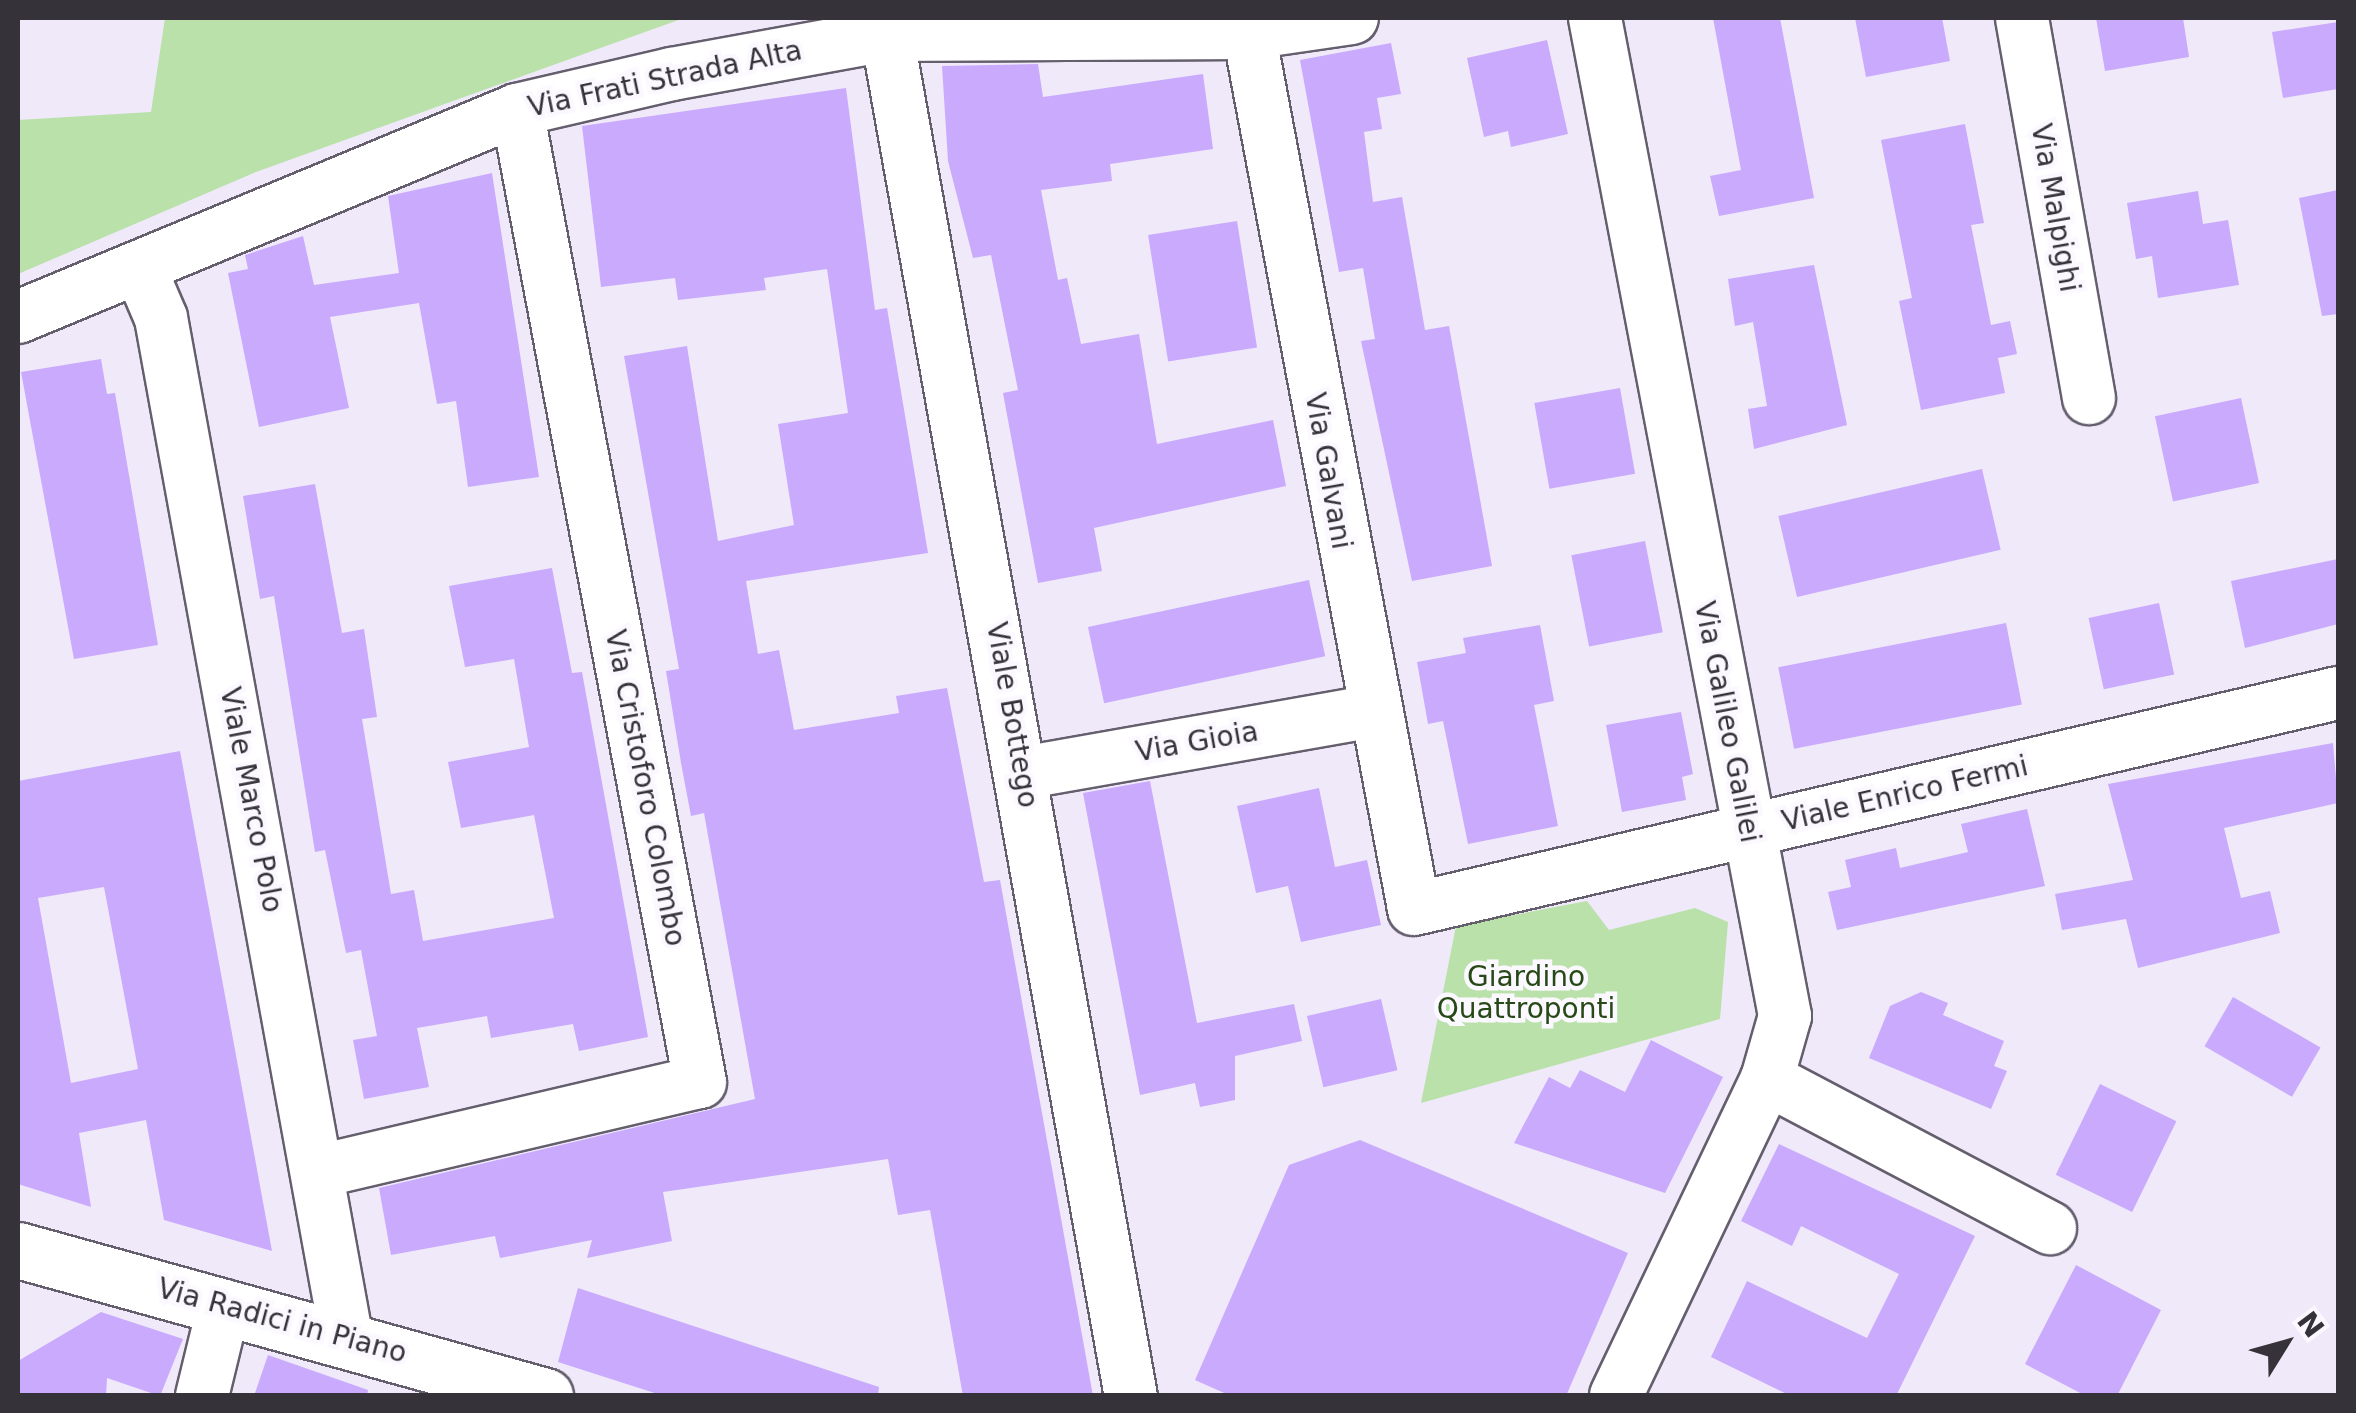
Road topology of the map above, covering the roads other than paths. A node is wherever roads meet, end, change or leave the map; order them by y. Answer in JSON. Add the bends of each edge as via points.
{"nodes":[{"id":1,"x":1352,"y":18,"type":"edge"},
{"id":2,"x":1595,"y":18,"type":"edge"},
{"id":3,"x":2022,"y":18,"type":"edge"},
{"id":4,"x":1248,"y":33,"type":"junction"},
{"id":5,"x":888,"y":35,"type":"junction"},
{"id":6,"x":517,"y":110,"type":"junction"},
{"id":7,"x":140,"y":269,"type":"junction"},
{"id":8,"x":18,"y":317,"type":"edge"},
{"id":9,"x":2089,"y":398,"type":"dead end"},
{"id":10,"x":2338,"y":693,"type":"edge"},
{"id":11,"x":1372,"y":711,"type":"junction"},
{"id":12,"x":1022,"y":773,"type":"junction"},
{"id":13,"x":1747,"y":831,"type":"junction"},
{"id":14,"x":1414,"y":909,"type":"joint"},
{"id":15,"x":1768,"y":1079,"type":"junction"},
{"id":16,"x":320,"y":1171,"type":"junction"},
{"id":17,"x":2050,"y":1228,"type":"dead end"},
{"id":18,"x":18,"y":1250,"type":"edge"},
{"id":19,"x":224,"y":1306,"type":"junction"},
{"id":20,"x":346,"y":1335,"type":"junction"},
{"id":21,"x":1625,"y":1393,"type":"edge"},
{"id":22,"x":202,"y":1396,"type":"edge"},
{"id":23,"x":545,"y":1396,"type":"edge"},
{"id":24,"x":1131,"y":1396,"type":"edge"}],
"edges":[{"from":1,"to":4,"type":"street","name":"Via Frati Strada Alta"},
{"from":2,"to":13,"type":"street","name":"Via Galileo Galilei"},
{"from":3,"to":9,"type":"street","name":"Via Malpighi"},
{"from":4,"to":5,"type":"street","name":"Via Frati Strada Alta"},
{"from":4,"to":11,"type":"street","name":"Via Galvani"},
{"from":5,"to":6,"type":"street","name":"Via Frati Strada Alta"},
{"from":5,"to":12,"type":"street","name":"Viale Bottego"},
{"from":6,"to":7,"type":"street","name":"Via Frati Strada Alta"},
{"from":6,"to":16,"type":"street","name":"Via Cristoforo Colombo","via":[[700,1082]]},
{"from":7,"to":8,"type":"street","name":"Via Frati Strada Alta"},
{"from":7,"to":16,"type":"street","name":"Viale Marco Polo","via":[[161,318]]},
{"from":10,"to":13,"type":"street","name":"Viale Enrico Fermi"},
{"from":11,"to":12,"type":"street","name":"Via Gioia"},
{"from":11,"to":14,"type":"street","name":"Via Galvani"},
{"from":12,"to":24,"type":"street","name":"Viale Bottego"},
{"from":13,"to":14,"type":"street","name":"Viale Enrico Fermi"},
{"from":13,"to":15,"type":"street","name":"Via Galileo Galilei","via":[[1784,1016]]},
{"from":15,"to":17,"type":"street"},
{"from":15,"to":21,"type":"street","name":"Via Galileo Galilei"},
{"from":16,"to":20,"type":"street","name":"Viale Marco Polo"},
{"from":18,"to":19,"type":"street","name":"Via Radici in Piano"},
{"from":19,"to":20,"type":"street","name":"Via Radici in Piano"},
{"from":19,"to":22,"type":"street"},
{"from":20,"to":23,"type":"street","name":"Via Radici in Piano"}]}
